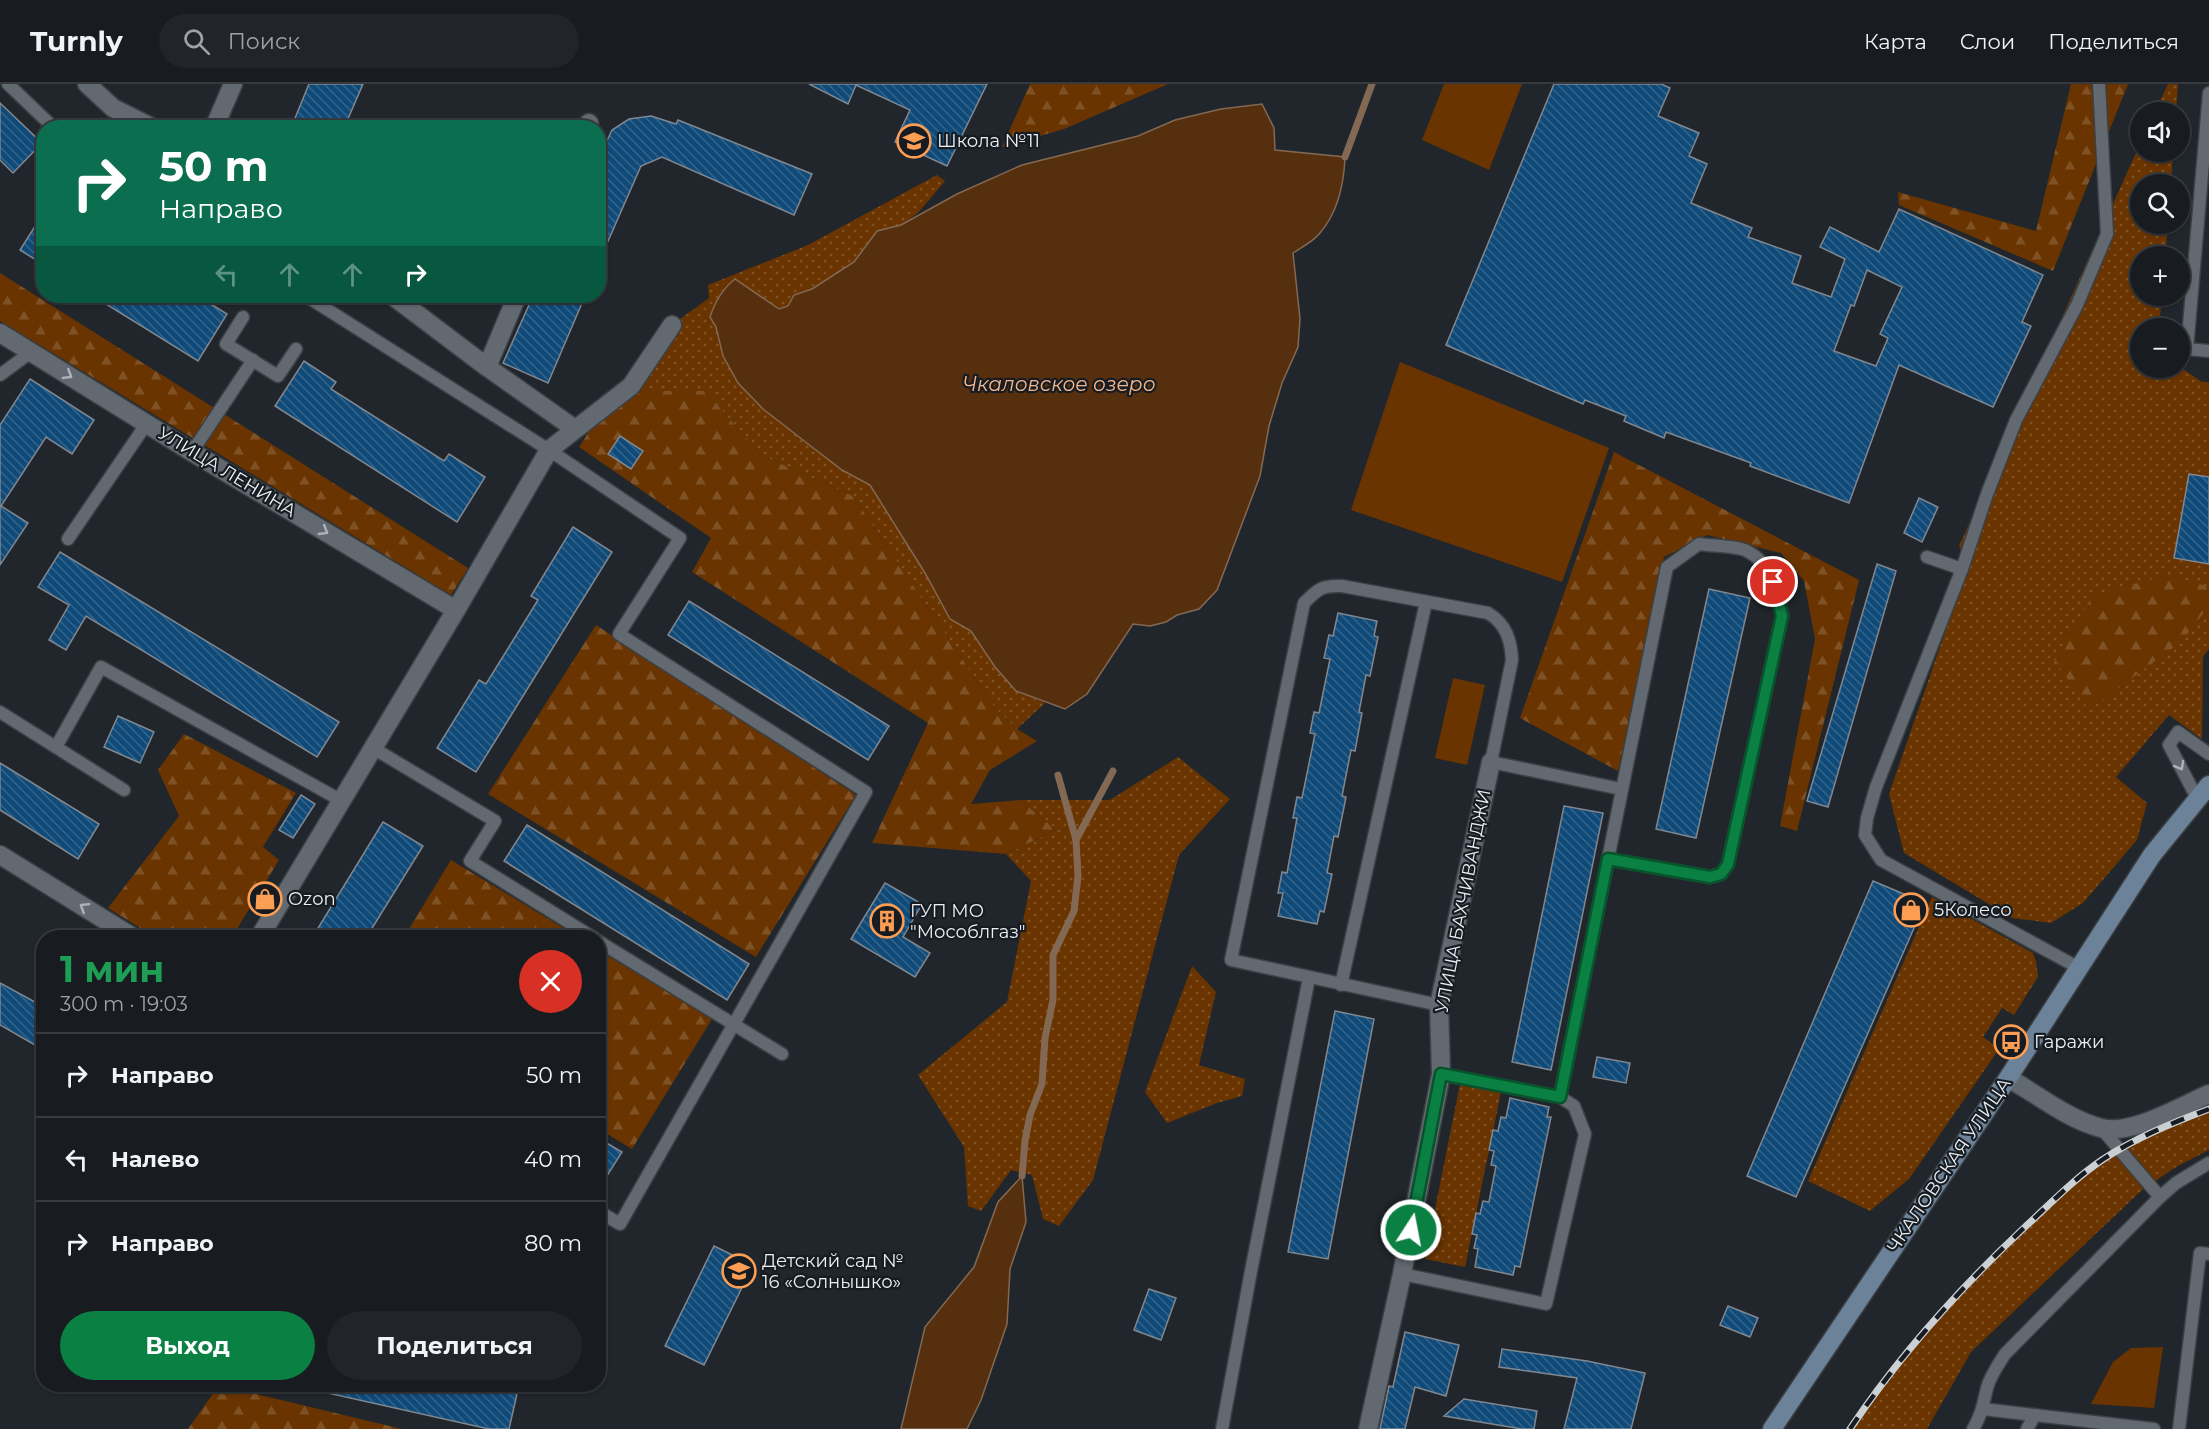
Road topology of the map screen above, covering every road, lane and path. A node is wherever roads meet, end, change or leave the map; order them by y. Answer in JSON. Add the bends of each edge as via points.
{"nodes":[{"id":1,"x":8,"y":84,"type":"edge"},
{"id":2,"x":87,"y":84,"type":"edge"},
{"id":3,"x":233,"y":84,"type":"edge"},
{"id":4,"x":2099,"y":84,"type":"edge"},
{"id":5,"x":2209,"y":93,"type":"edge"},
{"id":6,"x":46,"y":120,"type":"edge"},
{"id":7,"x":137,"y":120,"type":"edge"},
{"id":8,"x":217,"y":120,"type":"edge"},
{"id":9,"x":317,"y":303,"type":"edge"},
{"id":10,"x":402,"y":303,"type":"edge"},
{"id":11,"x":514,"y":303,"type":"edge"},
{"id":12,"x":243,"y":317,"type":"dead end"},
{"id":13,"x":672,"y":325,"type":"dead end"},
{"id":14,"x":0,"y":333,"type":"edge"},
{"id":15,"x":296,"y":349,"type":"dead end"},
{"id":16,"x":2209,"y":351,"type":"edge"},
{"id":17,"x":31,"y":352,"type":"junction"},
{"id":18,"x":253,"y":360,"type":"junction"},
{"id":19,"x":487,"y":367,"type":"junction"},
{"id":20,"x":0,"y":375,"type":"edge"},
{"id":21,"x":147,"y":423,"type":"junction"},
{"id":22,"x":575,"y":429,"type":"junction"},
{"id":23,"x":549,"y":450,"type":"junction"},
{"id":24,"x":192,"y":452,"type":"junction"},
{"id":25,"x":68,"y":539,"type":"dead end"},
{"id":26,"x":1927,"y":557,"type":"dead end"},
{"id":27,"x":1962,"y":569,"type":"junction"},
{"id":28,"x":1426,"y":602,"type":"junction"},
{"id":29,"x":456,"y":610,"type":"junction"},
{"id":30,"x":0,"y":712,"type":"edge"},
{"id":31,"x":56,"y":747,"type":"junction"},
{"id":32,"x":373,"y":748,"type":"junction"},
{"id":33,"x":2209,"y":754,"type":"edge"},
{"id":34,"x":1491,"y":762,"type":"junction"},
{"id":35,"x":1622,"y":789,"type":"junction"},
{"id":36,"x":124,"y":790,"type":"dead end"},
{"id":37,"x":2203,"y":791,"type":"edge"},
{"id":38,"x":342,"y":801,"type":"junction"},
{"id":39,"x":0,"y":855,"type":"edge"},
{"id":40,"x":1608,"y":859,"type":"junction"},
{"id":41,"x":121,"y":930,"type":"edge"},
{"id":42,"x":264,"y":930,"type":"edge"},
{"id":43,"x":581,"y":930,"type":"edge"},
{"id":44,"x":606,"y":946,"type":"edge"},
{"id":45,"x":2079,"y":968,"type":"junction"},
{"id":46,"x":1309,"y":978,"type":"junction"},
{"id":47,"x":1341,"y":985,"type":"junction"},
{"id":48,"x":1438,"y":1005,"type":"junction"},
{"id":49,"x":733,"y":1025,"type":"junction"},
{"id":50,"x":783,"y":1054,"type":"dead end"},
{"id":51,"x":1441,"y":1074,"type":"junction"},
{"id":52,"x":2008,"y":1078,"type":"junction"},
{"id":53,"x":2209,"y":1094,"type":"edge"},
{"id":54,"x":1560,"y":1097,"type":"junction"},
{"id":55,"x":2101,"y":1128,"type":"junction"},
{"id":56,"x":2209,"y":1163,"type":"edge"},
{"id":57,"x":2193,"y":1171,"type":"junction"},
{"id":58,"x":2209,"y":1173,"type":"edge"},
{"id":59,"x":2160,"y":1197,"type":"junction"},
{"id":60,"x":606,"y":1216,"type":"edge"},
{"id":61,"x":2209,"y":1254,"type":"edge"},
{"id":62,"x":1402,"y":1274,"type":"junction"},
{"id":63,"x":1983,"y":1409,"type":"junction"},
{"id":64,"x":2035,"y":1415,"type":"junction"},
{"id":65,"x":1222,"y":1429,"type":"edge"},
{"id":66,"x":1368,"y":1429,"type":"edge"},
{"id":67,"x":1772,"y":1429,"type":"edge"},
{"id":68,"x":1973,"y":1429,"type":"edge"},
{"id":69,"x":2027,"y":1429,"type":"edge"},
{"id":70,"x":2154,"y":1429,"type":"edge"},
{"id":71,"x":2179,"y":1429,"type":"edge"}],
"edges":[{"from":1,"to":6,"type":"lane"},
{"from":2,"to":7,"type":"street","via":[[113,108]]},
{"from":3,"to":8,"type":"street"},
{"from":4,"to":27,"type":"lane","via":[[2108,234],[2077,305],[2016,420]]},
{"from":5,"to":16,"type":"lane","via":[[2187,350]]},
{"from":9,"to":23,"type":"lane"},
{"from":10,"to":19,"type":"street"},
{"from":11,"to":19,"type":"street"},
{"from":12,"to":18,"type":"lane","via":[[226,344]]},
{"from":13,"to":22,"type":"street","via":[[631,386]]},
{"from":14,"to":17,"type":"street","name":"УЛИЦА ЛЕНИНА"},
{"from":15,"to":18,"type":"lane","via":[[278,376]]},
{"from":17,"to":20,"type":"lane"},
{"from":17,"to":21,"type":"street","name":"УЛИЦА ЛЕНИНА","one_way":true},
{"from":18,"to":24,"type":"lane"},
{"from":19,"to":22,"type":"street"},
{"from":21,"to":24,"type":"street","name":"УЛИЦА ЛЕНИНА"},
{"from":21,"to":25,"type":"lane"},
{"from":22,"to":23,"type":"street"},
{"from":23,"to":29,"type":"street"},
{"from":23,"to":49,"type":"lane","via":[[680,538],[619,634],[867,792]]},
{"from":24,"to":29,"type":"street","name":"УЛИЦА ЛЕНИНА","one_way":true},
{"from":26,"to":27,"type":"lane"},
{"from":27,"to":45,"type":"lane","via":[[1876,787],[1865,835],[1881,860]]},
{"from":28,"to":34,"type":"lane","via":[[1488,613],[1504,627],[1512,660]]},
{"from":28,"to":46,"type":"lane","via":[[1327,585],[1304,603],[1231,960]]},
{"from":28,"to":47,"type":"lane"},
{"from":29,"to":32,"type":"street"},
{"from":30,"to":31,"type":"lane"},
{"from":31,"to":36,"type":"lane"},
{"from":31,"to":38,"type":"lane","via":[[101,667]]},
{"from":32,"to":38,"type":"street"},
{"from":32,"to":43,"type":"lane","via":[[495,821],[470,861]]},
{"from":33,"to":37,"type":"lane","one_way":true,"via":[[2178,732],[2169,745]]},
{"from":34,"to":35,"type":"lane"},
{"from":34,"to":48,"type":"street","name":"УЛИЦА БАХЧИВАНДЖИ"},
{"from":35,"to":40,"type":"lane"},
{"from":35,"to":40,"type":"lane","via":[[1666,567],[1699,544],[1746,550],[1768,568],[1782,616],[1728,864],[1721,874],[1710,877]]},
{"from":37,"to":45,"type":"main road","name":"ЧКАЛОВСКАЯ УЛИЦА","via":[[2152,855]]},
{"from":38,"to":42,"type":"street"},
{"from":41,"to":39,"type":"street","one_way":true},
{"from":40,"to":54,"type":"lane"},
{"from":44,"to":49,"type":"lane"},
{"from":45,"to":52,"type":"main road","name":"ЧКАЛОВСКАЯ УЛИЦА"},
{"from":46,"to":47,"type":"lane"},
{"from":46,"to":65,"type":"lane"},
{"from":47,"to":48,"type":"lane"},
{"from":48,"to":51,"type":"street","name":"УЛИЦА БАХЧИВАНДЖИ"},
{"from":49,"to":50,"type":"lane"},
{"from":49,"to":60,"type":"lane","via":[[620,1224]]},
{"from":51,"to":54,"type":"lane"},
{"from":51,"to":62,"type":"street","name":"УЛИЦА БАХЧИВАНДЖИ"},
{"from":52,"to":55,"type":"street"},
{"from":52,"to":67,"type":"main road","name":"ЧКАЛОВСКАЯ УЛИЦА"},
{"from":53,"to":55,"type":"street","via":[[2138,1125]]},
{"from":54,"to":62,"type":"lane","via":[[1574,1106],[1585,1134],[1546,1304]]},
{"from":55,"to":59,"type":"lane"},
{"from":56,"to":57,"type":"lane"},
{"from":57,"to":58,"type":"lane"},
{"from":57,"to":59,"type":"lane"},
{"from":59,"to":63,"type":"lane","via":[[2005,1354],[1987,1388]]},
{"from":61,"to":71,"type":"lane","via":[[2200,1253]]},
{"from":62,"to":66,"type":"street","name":"УЛИЦА БАХЧИВАНДЖИ"},
{"from":63,"to":64,"type":"lane"},
{"from":63,"to":68,"type":"lane"},
{"from":64,"to":69,"type":"lane"},
{"from":64,"to":70,"type":"lane"}]}
